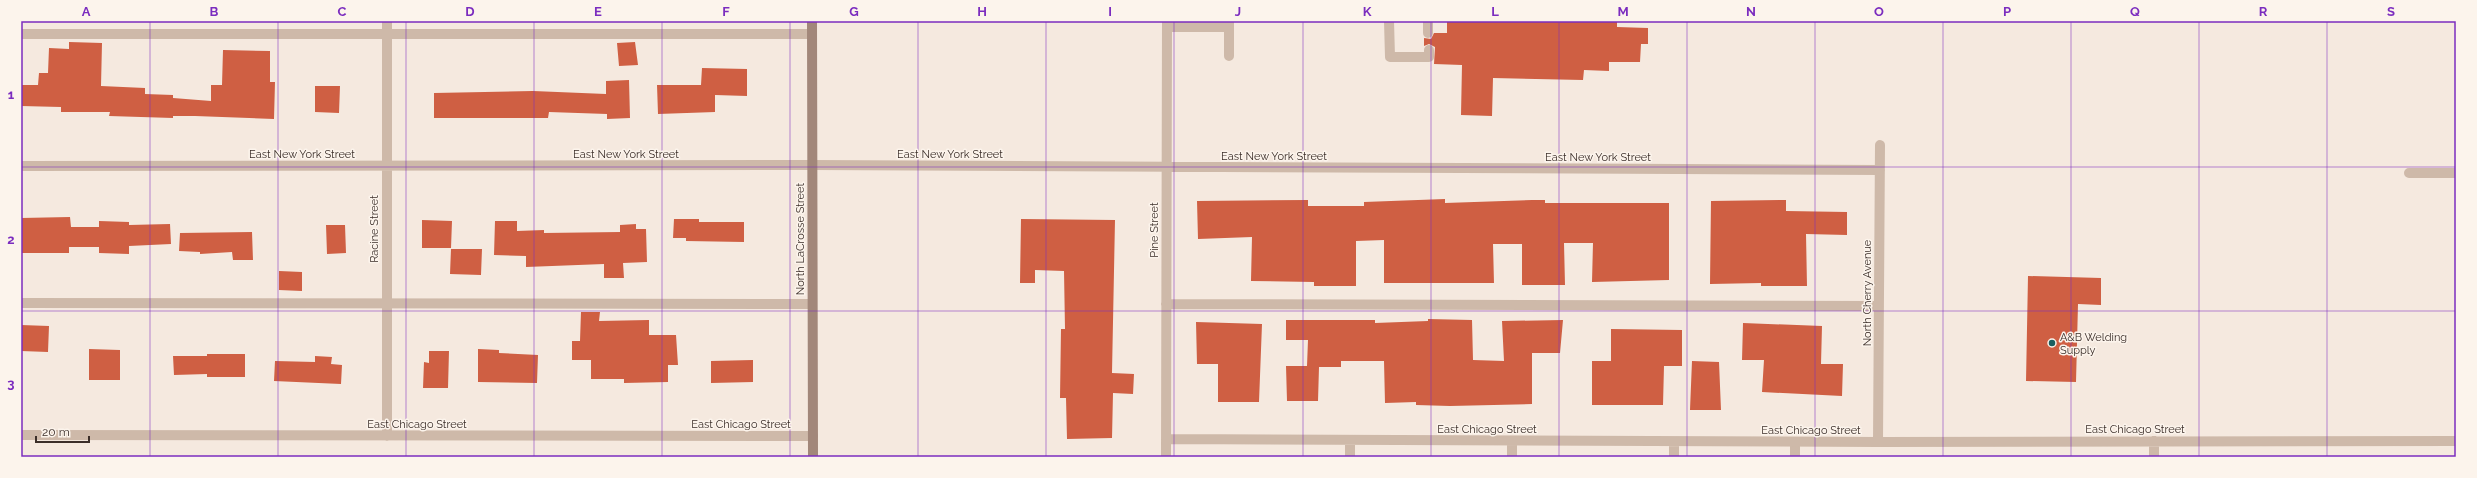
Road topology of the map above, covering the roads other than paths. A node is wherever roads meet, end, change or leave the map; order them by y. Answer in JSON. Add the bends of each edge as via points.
{"nodes":[{"id":1,"x":387,"y":21,"type":"edge"},
{"id":2,"x":812,"y":21,"type":"edge"},
{"id":3,"x":1389,"y":21,"type":"edge"},
{"id":4,"x":1428,"y":21,"type":"edge"},
{"id":5,"x":1167,"y":24,"type":"edge"},
{"id":6,"x":1229,"y":24,"type":"edge"},
{"id":7,"x":1428,"y":33,"type":"dead end"},
{"id":8,"x":21,"y":34,"type":"edge"},
{"id":9,"x":387,"y":34,"type":"junction"},
{"id":10,"x":812,"y":34,"type":"junction"},
{"id":11,"x":1429,"y":50,"type":"dead end"},
{"id":12,"x":1229,"y":56,"type":"dead end"},
{"id":13,"x":1880,"y":145,"type":"dead end"},
{"id":14,"x":812,"y":165,"type":"junction"},
{"id":15,"x":21,"y":166,"type":"edge"},
{"id":16,"x":386,"y":166,"type":"junction"},
{"id":17,"x":1166,"y":168,"type":"junction"},
{"id":18,"x":1880,"y":170,"type":"junction"},
{"id":19,"x":2409,"y":173,"type":"dead end"},
{"id":20,"x":2456,"y":173,"type":"edge"},
{"id":21,"x":21,"y":303,"type":"edge"},
{"id":22,"x":386,"y":304,"type":"junction"},
{"id":23,"x":812,"y":304,"type":"junction"},
{"id":24,"x":1166,"y":304,"type":"junction"},
{"id":25,"x":1879,"y":306,"type":"junction"},
{"id":26,"x":21,"y":435,"type":"edge"},
{"id":27,"x":386,"y":436,"type":"junction"},
{"id":28,"x":813,"y":436,"type":"junction"},
{"id":29,"x":1166,"y":440,"type":"junction"},
{"id":30,"x":1350,"y":440,"type":"junction"},
{"id":31,"x":1512,"y":441,"type":"junction"},
{"id":32,"x":2154,"y":441,"type":"junction"},
{"id":33,"x":2456,"y":441,"type":"edge"},
{"id":34,"x":1674,"y":442,"type":"junction"},
{"id":35,"x":1795,"y":442,"type":"junction"},
{"id":36,"x":1878,"y":442,"type":"junction"},
{"id":37,"x":813,"y":457,"type":"edge"},
{"id":38,"x":1166,"y":457,"type":"edge"},
{"id":39,"x":1350,"y":457,"type":"edge"},
{"id":40,"x":1512,"y":457,"type":"edge"},
{"id":41,"x":1674,"y":457,"type":"edge"},
{"id":42,"x":1795,"y":457,"type":"edge"},
{"id":43,"x":2154,"y":457,"type":"edge"}],
"edges":[{"from":1,"to":9,"type":"street","name":"Racine Street"},
{"from":2,"to":10,"type":"main road","name":"North LaCrosse Street"},
{"from":3,"to":11,"type":"street","via":[[1390,58],[1429,58]]},
{"from":4,"to":7,"type":"street"},
{"from":5,"to":6,"type":"street"},
{"from":5,"to":17,"type":"street","name":"Pine Street"},
{"from":6,"to":12,"type":"street"},
{"from":8,"to":9,"type":"street"},
{"from":9,"to":10,"type":"street"},
{"from":9,"to":16,"type":"street","name":"Racine Street"},
{"from":10,"to":14,"type":"main road","name":"North LaCrosse Street"},
{"from":13,"to":18,"type":"street","name":"North Cherry Avenue"},
{"from":14,"to":16,"type":"street","name":"East New York Street"},
{"from":14,"to":17,"type":"street","name":"East New York Street"},
{"from":14,"to":23,"type":"main road","name":"North LaCrosse Street"},
{"from":15,"to":16,"type":"street","name":"East New York Street"},
{"from":16,"to":22,"type":"street","name":"Racine Street"},
{"from":17,"to":18,"type":"street","name":"East New York Street"},
{"from":17,"to":24,"type":"street","name":"Pine Street"},
{"from":18,"to":25,"type":"street","name":"North Cherry Avenue"},
{"from":19,"to":20,"type":"street"},
{"from":21,"to":22,"type":"street"},
{"from":22,"to":23,"type":"street"},
{"from":22,"to":27,"type":"street","name":"Racine Street"},
{"from":23,"to":28,"type":"main road","name":"North LaCrosse Street"},
{"from":24,"to":25,"type":"street"},
{"from":24,"to":29,"type":"street","name":"Pine Street"},
{"from":25,"to":36,"type":"street","name":"North Cherry Avenue"},
{"from":26,"to":27,"type":"street","name":"East Chicago Street"},
{"from":27,"to":28,"type":"street","name":"East Chicago Street"},
{"from":28,"to":37,"type":"main road","name":"North LaCrosse Street"},
{"from":29,"to":30,"type":"street","name":"East Chicago Street"},
{"from":29,"to":38,"type":"street","name":"Pine Street"},
{"from":30,"to":31,"type":"street","name":"East Chicago Street"},
{"from":30,"to":39,"type":"street"},
{"from":31,"to":34,"type":"street","name":"East Chicago Street"},
{"from":31,"to":40,"type":"street"},
{"from":32,"to":33,"type":"street","name":"East Chicago Street"},
{"from":32,"to":36,"type":"street","name":"East Chicago Street"},
{"from":32,"to":43,"type":"street"},
{"from":34,"to":35,"type":"street","name":"East Chicago Street"},
{"from":34,"to":41,"type":"street"},
{"from":35,"to":36,"type":"street","name":"East Chicago Street"},
{"from":35,"to":42,"type":"street"}]}
